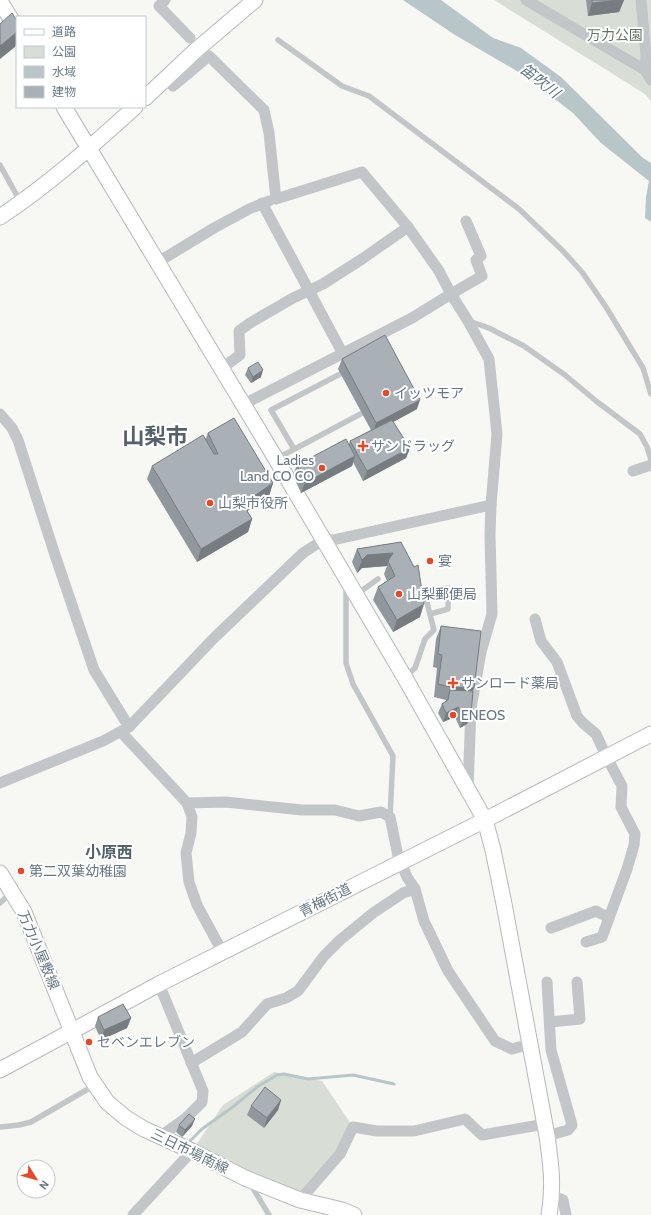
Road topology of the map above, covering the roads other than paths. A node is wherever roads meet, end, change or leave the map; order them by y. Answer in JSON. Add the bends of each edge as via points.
{"nodes":[{"id":1,"x":165,"y":0,"type":"edge"},
{"id":2,"x":526,"y":0,"type":"edge"},
{"id":3,"x":641,"y":0,"type":"edge"},
{"id":4,"x":0,"y":2,"type":"edge"},
{"id":5,"x":245,"y":4,"type":"edge"},
{"id":6,"x":16,"y":26,"type":"edge"},
{"id":7,"x":190,"y":38,"type":"dead end"},
{"id":8,"x":278,"y":40,"type":"dead end"},
{"id":9,"x":645,"y":70,"type":"junction"},
{"id":10,"x":166,"y":79,"type":"junction"},
{"id":11,"x":651,"y":80,"type":"edge"},
{"id":12,"x":146,"y":97,"type":"edge"},
{"id":13,"x":65,"y":108,"type":"edge"},
{"id":14,"x":134,"y":108,"type":"edge"},
{"id":15,"x":89,"y":148,"type":"junction"},
{"id":16,"x":0,"y":165,"type":"edge"},
{"id":17,"x":276,"y":199,"type":"junction"},
{"id":18,"x":21,"y":203,"type":"junction"},
{"id":19,"x":262,"y":203,"type":"junction"},
{"id":20,"x":0,"y":217,"type":"edge"},
{"id":21,"x":466,"y":221,"type":"dead end"},
{"id":22,"x":408,"y":227,"type":"junction"},
{"id":23,"x":158,"y":262,"type":"junction"},
{"id":24,"x":310,"y":290,"type":"junction"},
{"id":25,"x":451,"y":294,"type":"junction"},
{"id":26,"x":468,"y":321,"type":"junction"},
{"id":27,"x":344,"y":354,"type":"junction"},
{"id":28,"x":222,"y":368,"type":"junction"},
{"id":29,"x":353,"y":375,"type":"edge"},
{"id":30,"x":651,"y":394,"type":"edge"},
{"id":31,"x":367,"y":402,"type":"edge"},
{"id":32,"x":244,"y":404,"type":"junction"},
{"id":33,"x":0,"y":414,"type":"edge"},
{"id":34,"x":294,"y":449,"type":"junction"},
{"id":35,"x":276,"y":459,"type":"junction"},
{"id":36,"x":651,"y":460,"type":"edge"},
{"id":37,"x":651,"y":465,"type":"edge"},
{"id":38,"x":633,"y":471,"type":"dead end"},
{"id":39,"x":491,"y":505,"type":"junction"},
{"id":40,"x":324,"y":540,"type":"junction"},
{"id":41,"x":378,"y":579,"type":"dead end"},
{"id":42,"x":346,"y":580,"type":"junction"},
{"id":43,"x":356,"y":595,"type":"junction"},
{"id":44,"x":430,"y":614,"type":"junction"},
{"id":45,"x":535,"y":619,"type":"dead end"},
{"id":46,"x":405,"y":678,"type":"junction"},
{"id":47,"x":125,"y":730,"type":"junction"},
{"id":48,"x":651,"y":734,"type":"edge"},
{"id":49,"x":606,"y":756,"type":"junction"},
{"id":50,"x":0,"y":783,"type":"edge"},
{"id":51,"x":468,"y":789,"type":"junction"},
{"id":52,"x":187,"y":803,"type":"junction"},
{"id":53,"x":390,"y":817,"type":"junction"},
{"id":54,"x":485,"y":820,"type":"junction"},
{"id":55,"x":400,"y":862,"type":"junction"},
{"id":56,"x":0,"y":873,"type":"edge"},
{"id":57,"x":415,"y":889,"type":"junction"},
{"id":58,"x":12,"y":892,"type":"junction"},
{"id":59,"x":0,"y":903,"type":"edge"},
{"id":60,"x":608,"y":918,"type":"junction"},
{"id":61,"x":551,"y":928,"type":"dead end"},
{"id":62,"x":586,"y":942,"type":"dead end"},
{"id":63,"x":223,"y":953,"type":"junction"},
{"id":64,"x":547,"y":982,"type":"dead end"},
{"id":65,"x":577,"y":982,"type":"dead end"},
{"id":66,"x":159,"y":984,"type":"junction"},
{"id":67,"x":550,"y":1022,"type":"junction"},
{"id":68,"x":71,"y":1031,"type":"junction"},
{"id":69,"x":530,"y":1044,"type":"junction"},
{"id":70,"x":191,"y":1063,"type":"junction"},
{"id":71,"x":0,"y":1070,"type":"edge"},
{"id":72,"x":95,"y":1085,"type":"junction"},
{"id":73,"x":0,"y":1127,"type":"edge"},
{"id":74,"x":546,"y":1130,"type":"junction"},
{"id":75,"x":161,"y":1136,"type":"junction"},
{"id":76,"x":192,"y":1151,"type":"junction"},
{"id":77,"x":245,"y":1178,"type":"junction"},
{"id":78,"x":552,"y":1196,"type":"junction"},
{"id":79,"x":300,"y":1200,"type":"junction"},
{"id":80,"x":133,"y":1215,"type":"edge"},
{"id":81,"x":269,"y":1215,"type":"edge"},
{"id":82,"x":354,"y":1215,"type":"edge"},
{"id":83,"x":549,"y":1215,"type":"edge"},
{"id":84,"x":566,"y":1215,"type":"edge"}],
"edges":[{"from":1,"to":7,"type":"street","via":[[159,6]]},
{"from":2,"to":9,"type":"street"},
{"from":3,"to":9,"type":"street"},
{"from":4,"to":6,"type":"street"},
{"from":5,"to":10,"type":"street"},
{"from":8,"to":30,"type":"lane","via":[[342,86],[369,96],[519,209],[564,251],[606,307],[643,368]]},
{"from":9,"to":11,"type":"street"},
{"from":10,"to":12,"type":"street"},
{"from":10,"to":17,"type":"street","via":[[173,86],[209,56],[264,110]]},
{"from":13,"to":15,"type":"street"},
{"from":14,"to":15,"type":"street"},
{"from":15,"to":18,"type":"street"},
{"from":15,"to":23,"type":"street"},
{"from":16,"to":18,"type":"lane"},
{"from":17,"to":19,"type":"street"},
{"from":17,"to":22,"type":"street","via":[[362,172]]},
{"from":18,"to":20,"type":"street"},
{"from":19,"to":23,"type":"street"},
{"from":19,"to":24,"type":"street"},
{"from":21,"to":25,"type":"street","via":[[482,256],[476,260],[482,276]]},
{"from":22,"to":24,"type":"street","via":[[362,259]]},
{"from":22,"to":25,"type":"street","via":[[439,271]]},
{"from":23,"to":28,"type":"street"},
{"from":24,"to":27,"type":"street"},
{"from":24,"to":28,"type":"street","via":[[239,331],[240,355]]},
{"from":25,"to":26,"type":"street"},
{"from":25,"to":27,"type":"street"},
{"from":26,"to":36,"type":"lane","via":[[489,328],[524,346],[565,375],[596,402],[640,434]]},
{"from":26,"to":39,"type":"street","via":[[488,359],[494,404],[497,434]]},
{"from":27,"to":32,"type":"street"},
{"from":28,"to":32,"type":"street"},
{"from":29,"to":34,"type":"lane","via":[[350,368],[270,410]]},
{"from":31,"to":34,"type":"lane","via":[[370,409]]},
{"from":32,"to":35,"type":"street"},
{"from":33,"to":47,"type":"street","via":[[18,440],[94,670]]},
{"from":34,"to":35,"type":"lane"},
{"from":35,"to":40,"type":"street"},
{"from":37,"to":38,"type":"street"},
{"from":39,"to":40,"type":"street"},
{"from":39,"to":51,"type":"street","via":[[492,614],[481,652],[471,708]]},
{"from":40,"to":42,"type":"street"},
{"from":40,"to":47,"type":"street","via":[[303,553],[214,638]]},
{"from":41,"to":43,"type":"lane"},
{"from":42,"to":43,"type":"street"},
{"from":42,"to":53,"type":"lane","via":[[346,663],[353,684],[393,756]]},
{"from":43,"to":46,"type":"street"},
{"from":44,"to":44,"type":"lane","via":[[425,595],[448,588],[448,609]]},
{"from":44,"to":46,"type":"lane","via":[[434,630],[425,639],[415,668]]},
{"from":45,"to":49,"type":"street","via":[[541,641],[557,662],[577,716],[596,734]]},
{"from":46,"to":51,"type":"street"},
{"from":47,"to":50,"type":"street"},
{"from":47,"to":52,"type":"street"},
{"from":48,"to":49,"type":"street","name":"青梅街道"},
{"from":49,"to":54,"type":"street","name":"青梅街道"},
{"from":49,"to":60,"type":"street","via":[[622,786],[622,807],[635,834],[634,845]]},
{"from":51,"to":54,"type":"street"},
{"from":52,"to":53,"type":"street","via":[[226,802],[302,810],[335,810],[360,816],[381,812]]},
{"from":52,"to":63,"type":"street","via":[[192,817],[186,853],[189,882],[197,905]]},
{"from":53,"to":55,"type":"street"},
{"from":54,"to":55,"type":"street","name":"青梅街道"},
{"from":54,"to":69,"type":"street","via":[[504,904]]},
{"from":55,"to":57,"type":"street"},
{"from":55,"to":63,"type":"street","name":"青梅街道"},
{"from":56,"to":58,"type":"street","name":"万力小屋敷線"},
{"from":57,"to":69,"type":"street","via":[[424,921],[448,971],[495,1041],[512,1049]]},
{"from":57,"to":70,"type":"street","via":[[403,893],[373,913],[340,940],[324,956],[298,991],[267,1004],[242,1032]]},
{"from":58,"to":59,"type":"lane"},
{"from":58,"to":68,"type":"street","name":"万力小屋敷線","via":[[24,912]]},
{"from":60,"to":61,"type":"street","via":[[596,911]]},
{"from":60,"to":62,"type":"street","via":[[602,937]]},
{"from":63,"to":66,"type":"street","name":"青梅街道"},
{"from":64,"to":67,"type":"street"},
{"from":65,"to":67,"type":"street","via":[[580,1019]]},
{"from":66,"to":68,"type":"street","name":"青梅街道"},
{"from":66,"to":70,"type":"street"},
{"from":67,"to":74,"type":"street","via":[[551,1050],[572,1125],[568,1130]]},
{"from":68,"to":71,"type":"street","name":"青梅街道"},
{"from":68,"to":72,"type":"street","name":"三日市場南線"},
{"from":69,"to":74,"type":"street"},
{"from":70,"to":75,"type":"street","via":[[203,1090],[202,1102],[186,1118]]},
{"from":72,"to":73,"type":"lane","via":[[31,1122]]},
{"from":72,"to":75,"type":"street","name":"三日市場南線","via":[[107,1102],[126,1118]]},
{"from":74,"to":78,"type":"street","via":[[552,1165]]},
{"from":74,"to":79,"type":"street","via":[[482,1135],[465,1119],[414,1131],[353,1128],[340,1154]]},
{"from":75,"to":76,"type":"street","name":"三日市場南線"},
{"from":76,"to":77,"type":"street","name":"三日市場南線"},
{"from":76,"to":80,"type":"street"},
{"from":77,"to":79,"type":"street","name":"三日市場南線"},
{"from":77,"to":81,"type":"lane"},
{"from":78,"to":83,"type":"street"},
{"from":78,"to":84,"type":"street","via":[[563,1200]]},
{"from":79,"to":82,"type":"street","name":"三日市場南線"}]}
